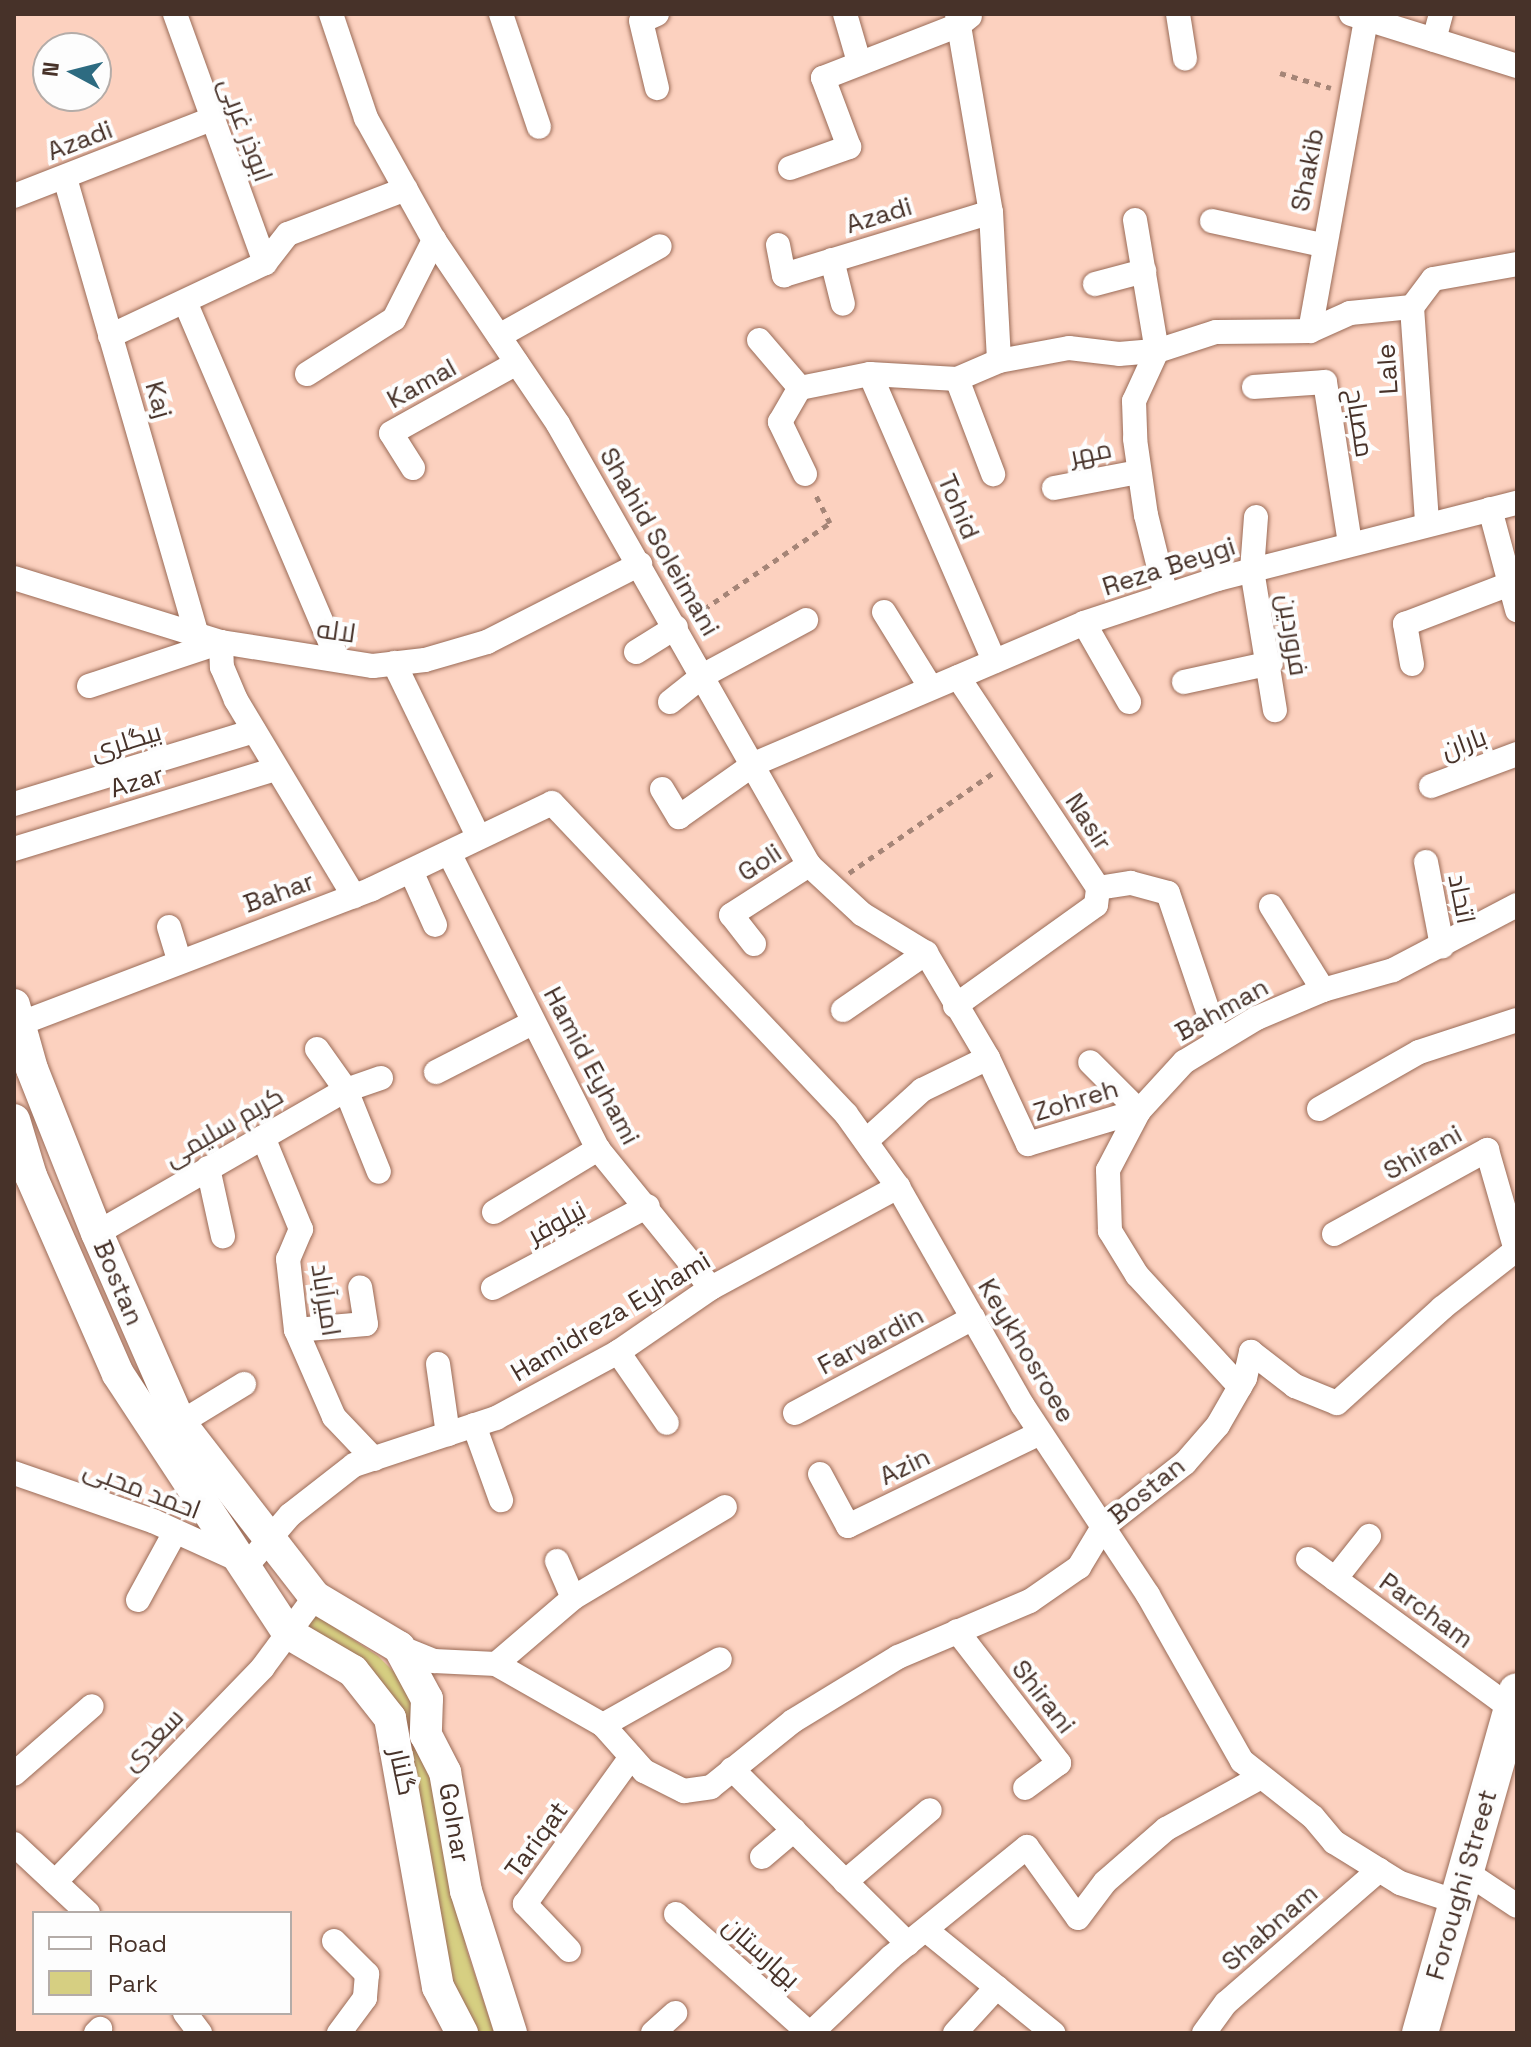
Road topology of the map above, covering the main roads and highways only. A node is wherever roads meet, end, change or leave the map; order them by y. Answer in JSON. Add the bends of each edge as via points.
{"nodes":[{"id":1,"x":1513,"y":1720,"type":"edge"},
{"id":2,"x":1420,"y":2033,"type":"edge"}],
"edges":[{"from":1,"to":2,"type":"main road","name":"Foroughi Street"}]}
